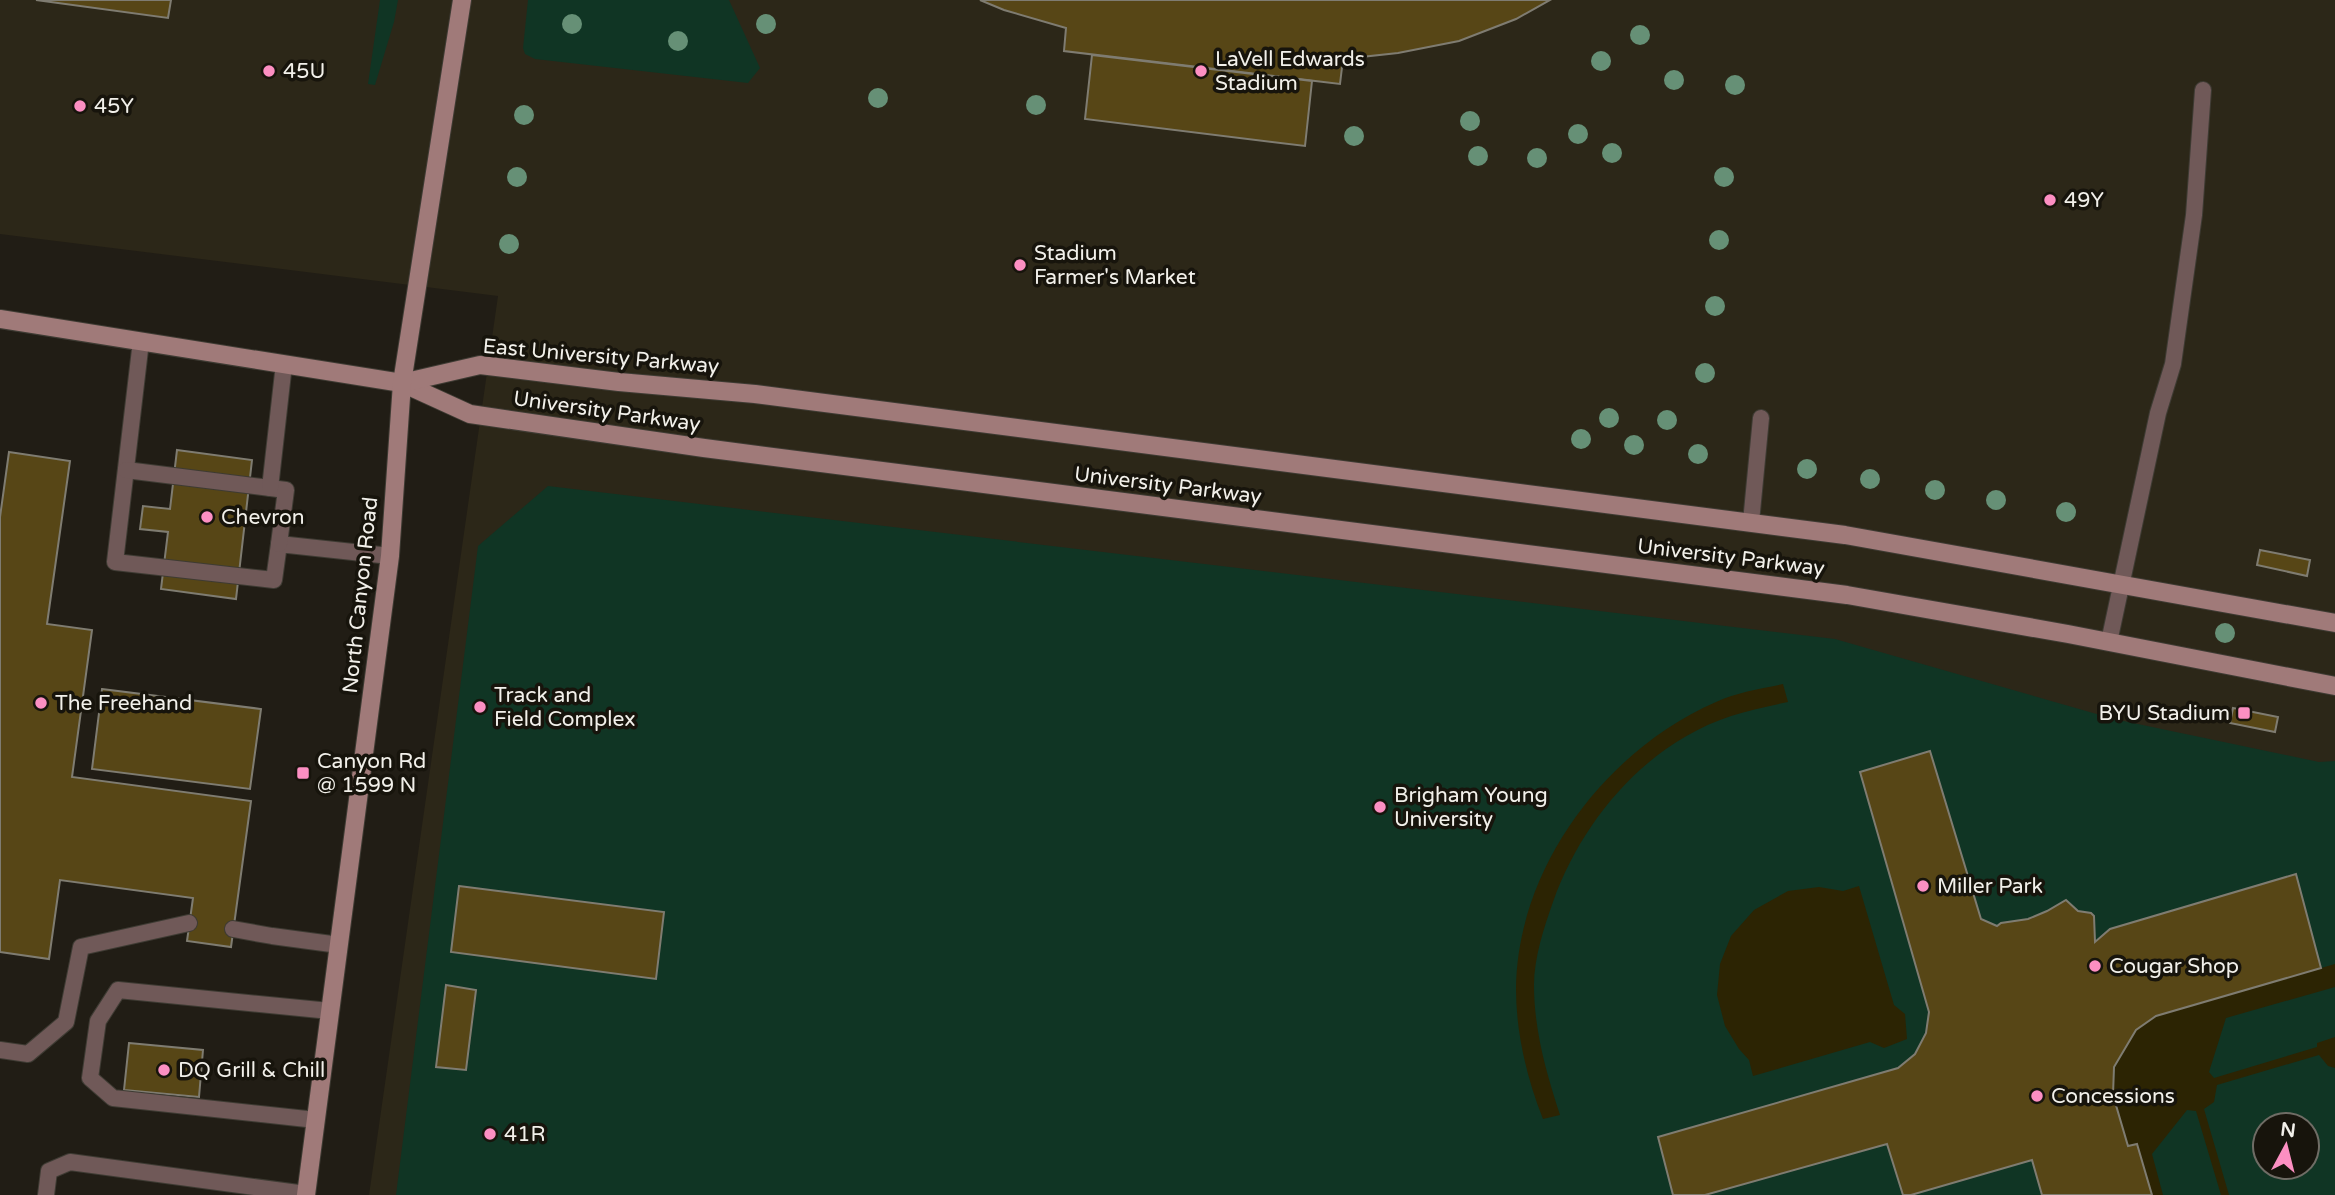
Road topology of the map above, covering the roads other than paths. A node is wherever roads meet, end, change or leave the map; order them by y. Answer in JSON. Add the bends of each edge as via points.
{"nodes":[{"id":1,"x":462,"y":0,"type":"edge"},
{"id":2,"x":2203,"y":90,"type":"dead end"},
{"id":3,"x":0,"y":319,"type":"edge"},
{"id":4,"x":141,"y":341,"type":"junction"},
{"id":5,"x":284,"y":364,"type":"junction"},
{"id":6,"x":402,"y":383,"type":"junction"},
{"id":7,"x":755,"y":394,"type":"joint"},
{"id":8,"x":1761,"y":418,"type":"dead end"},
{"id":9,"x":126,"y":470,"type":"junction"},
{"id":10,"x":270,"y":488,"type":"junction"},
{"id":11,"x":1751,"y":522,"type":"junction"},
{"id":12,"x":279,"y":544,"type":"junction"},
{"id":13,"x":390,"y":556,"type":"junction"},
{"id":14,"x":2120,"y":585,"type":"junction"},
{"id":15,"x":2335,"y":623,"type":"edge"},
{"id":16,"x":2109,"y":642,"type":"junction"},
{"id":17,"x":2335,"y":686,"type":"edge"},
{"id":18,"x":189,"y":923,"type":"dead end"},
{"id":19,"x":233,"y":929,"type":"dead end"},
{"id":20,"x":339,"y":945,"type":"junction"},
{"id":21,"x":330,"y":1011,"type":"junction"},
{"id":22,"x":0,"y":1050,"type":"edge"},
{"id":23,"x":316,"y":1120,"type":"junction"},
{"id":24,"x":306,"y":1194,"type":"edge"},
{"id":25,"x":46,"y":1195,"type":"edge"}],
"edges":[{"from":1,"to":6,"type":"main road","name":"North Canyon Road"},
{"from":2,"to":14,"type":"lane","via":[[2194,215],[2173,364]]},
{"from":3,"to":4,"type":"main road","name":"University Parkway"},
{"from":4,"to":5,"type":"main road","name":"University Parkway"},
{"from":4,"to":9,"type":"lane"},
{"from":5,"to":6,"type":"main road","name":"University Parkway"},
{"from":5,"to":10,"type":"lane"},
{"from":6,"to":7,"type":"main road","name":"East University Parkway","via":[[480,365]]},
{"from":6,"to":13,"type":"main road","name":"North Canyon Road"},
{"from":6,"to":16,"type":"main road","name":"University Parkway","via":[[470,414],[704,449],[1847,595]]},
{"from":7,"to":11,"type":"main road","name":"University Parkway"},
{"from":8,"to":11,"type":"lane"},
{"from":9,"to":10,"type":"lane"},
{"from":9,"to":12,"type":"lane","via":[[115,562],[274,580]]},
{"from":10,"to":12,"type":"lane","via":[[286,490]]},
{"from":11,"to":14,"type":"main road","name":"University Parkway"},
{"from":12,"to":13,"type":"lane"},
{"from":13,"to":20,"type":"main road","name":"North Canyon Road"},
{"from":14,"to":15,"type":"main road","name":"University Parkway"},
{"from":14,"to":16,"type":"lane"},
{"from":16,"to":17,"type":"main road","name":"University Parkway"},
{"from":18,"to":22,"type":"lane","via":[[81,947],[66,1022],[28,1054]]},
{"from":19,"to":20,"type":"lane"},
{"from":20,"to":21,"type":"main road","name":"North Canyon Road"},
{"from":21,"to":23,"type":"main road","name":"North Canyon Road"},
{"from":21,"to":23,"type":"lane","via":[[118,990],[98,1021],[90,1078],[113,1098]]},
{"from":23,"to":24,"type":"main road","name":"North Canyon Road"},
{"from":24,"to":25,"type":"lane","via":[[70,1162],[49,1171]]}]}
